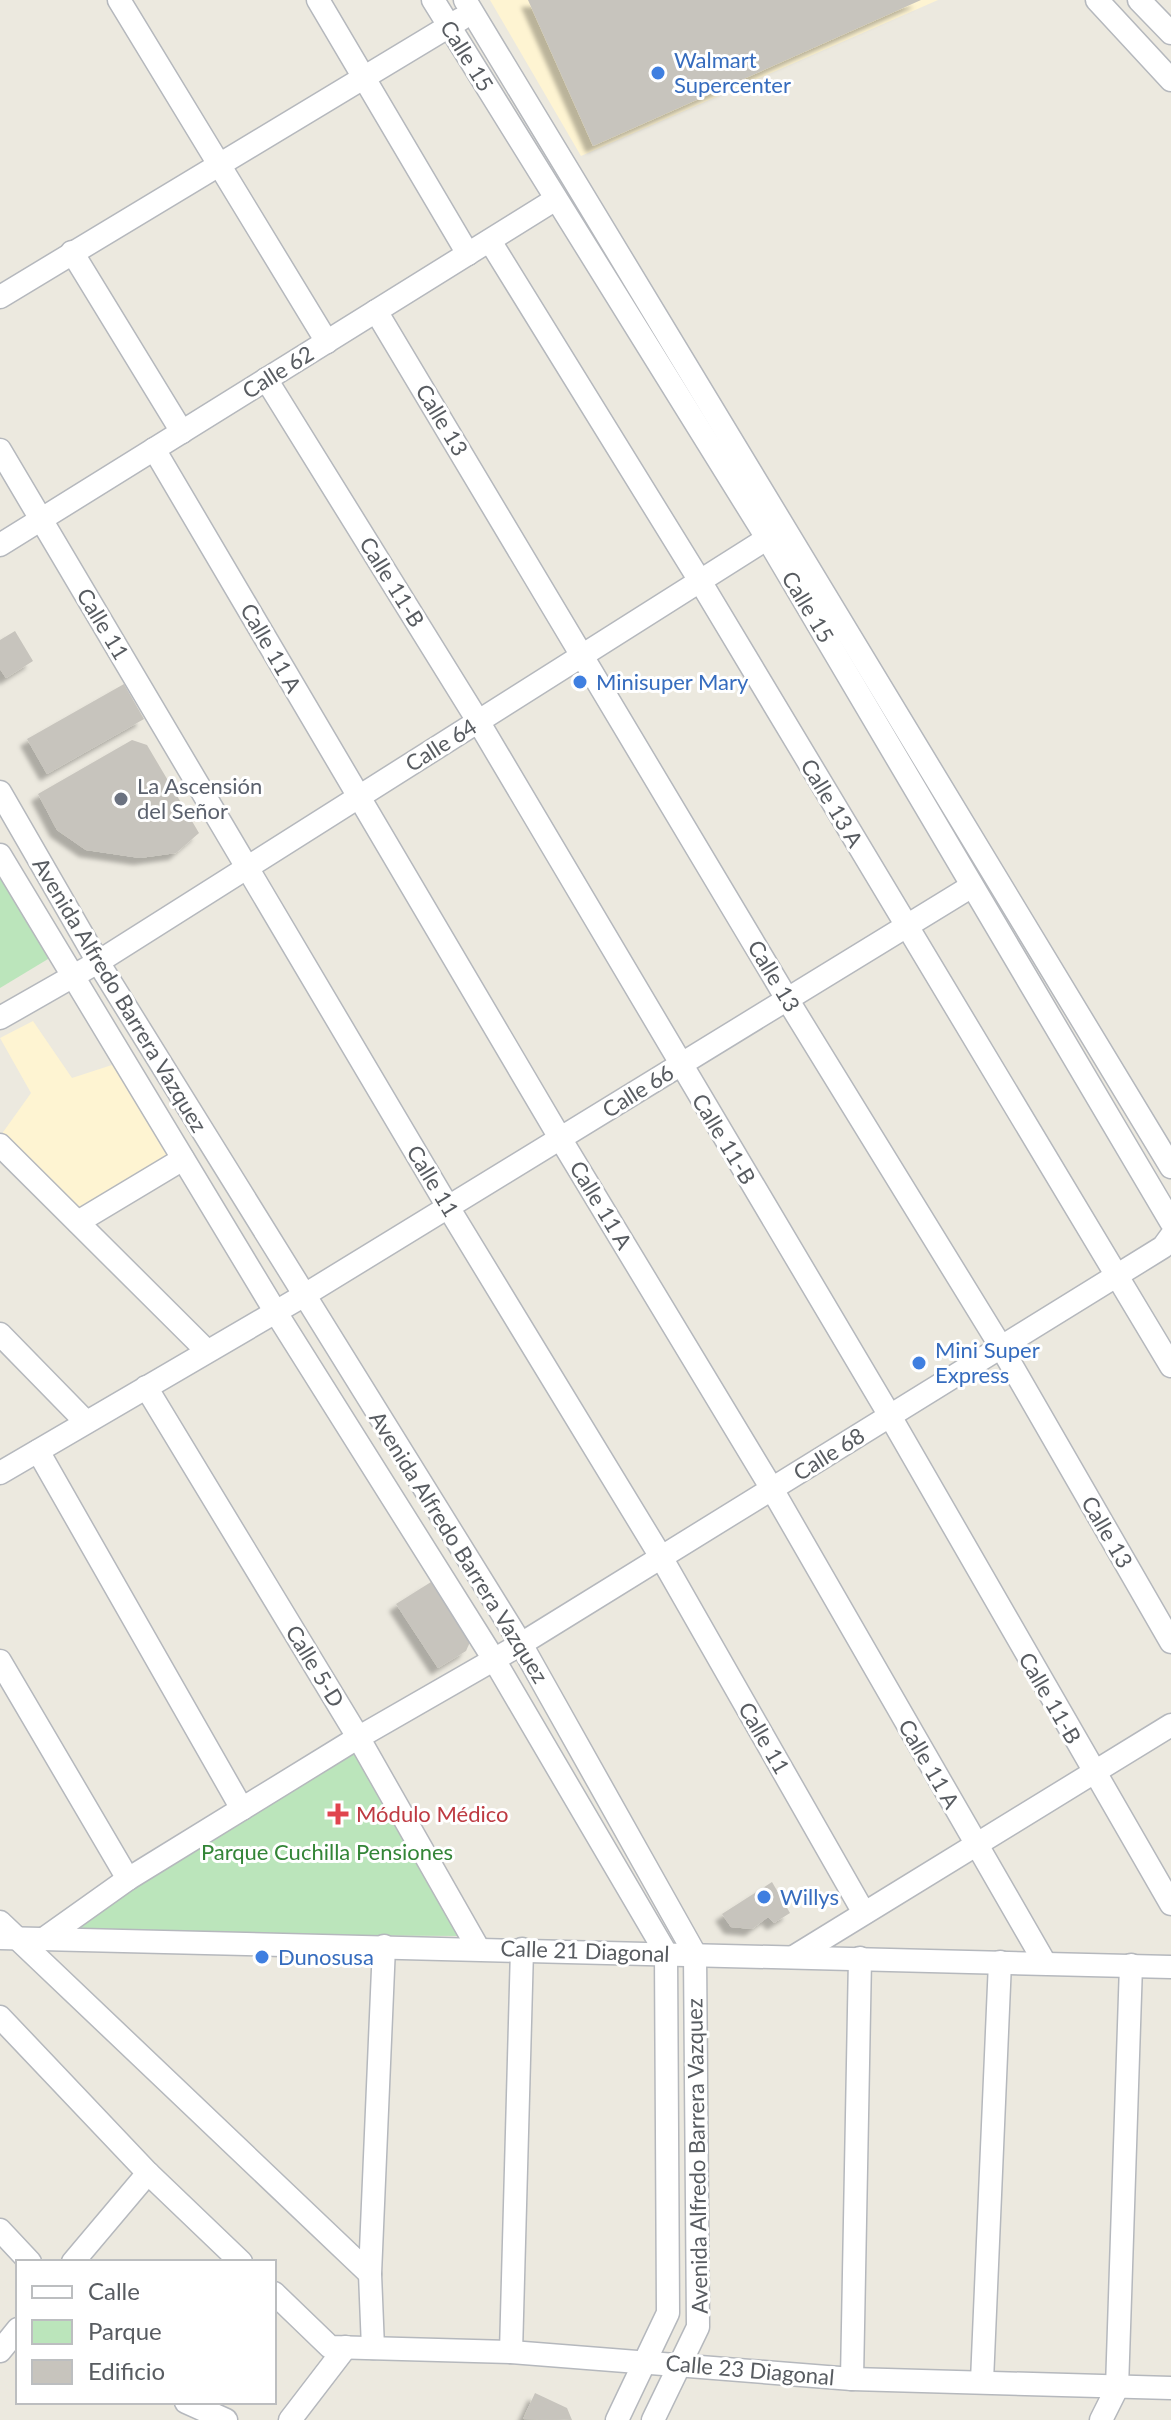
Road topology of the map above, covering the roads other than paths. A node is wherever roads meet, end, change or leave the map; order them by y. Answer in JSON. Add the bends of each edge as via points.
{"nodes":[{"id":1,"x":119,"y":0,"type":"edge"},
{"id":2,"x":318,"y":0,"type":"edge"},
{"id":3,"x":433,"y":0,"type":"edge"},
{"id":4,"x":1097,"y":0,"type":"edge"},
{"id":5,"x":1139,"y":0,"type":"edge"},
{"id":6,"x":469,"y":6,"type":"edge"},
{"id":7,"x":449,"y":26,"type":"junction"},
{"id":8,"x":1171,"y":33,"type":"edge"},
{"id":9,"x":366,"y":77,"type":"junction"},
{"id":10,"x":1171,"y":80,"type":"edge"},
{"id":11,"x":220,"y":165,"type":"junction"},
{"id":12,"x":556,"y":199,"type":"junction"},
{"id":13,"x":490,"y":241,"type":"junction"},
{"id":14,"x":72,"y":252,"type":"junction"},
{"id":15,"x":468,"y":254,"type":"junction"},
{"id":16,"x":0,"y":297,"type":"edge"},
{"id":17,"x":376,"y":311,"type":"junction"},
{"id":18,"x":327,"y":342,"type":"junction"},
{"id":19,"x":266,"y":379,"type":"junction"},
{"id":20,"x":182,"y":432,"type":"junction"},
{"id":21,"x":154,"y":449,"type":"junction"},
{"id":22,"x":0,"y":450,"type":"edge"},
{"id":23,"x":41,"y":519,"type":"junction"},
{"id":24,"x":776,"y":533,"type":"junction"},
{"id":25,"x":0,"y":545,"type":"edge"},
{"id":26,"x":700,"y":581,"type":"junction"},
{"id":27,"x":582,"y":655,"type":"junction"},
{"id":28,"x":478,"y":721,"type":"junction"},
{"id":29,"x":0,"y":792,"type":"edge"},
{"id":30,"x":359,"y":797,"type":"junction"},
{"id":31,"x":0,"y":855,"type":"edge"},
{"id":32,"x":247,"y":867,"type":"junction"},
{"id":33,"x":972,"y":886,"type":"junction"},
{"id":34,"x":906,"y":927,"type":"junction"},
{"id":35,"x":98,"y":962,"type":"junction"},
{"id":36,"x":72,"y":975,"type":"junction"},
{"id":37,"x":787,"y":999,"type":"junction"},
{"id":38,"x":0,"y":1018,"type":"edge"},
{"id":39,"x":679,"y":1065,"type":"junction"},
{"id":40,"x":560,"y":1138,"type":"junction"},
{"id":41,"x":0,"y":1145,"type":"edge"},
{"id":42,"x":183,"y":1159,"type":"junction"},
{"id":43,"x":1171,"y":1167,"type":"edge"},
{"id":44,"x":448,"y":1207,"type":"junction"},
{"id":45,"x":78,"y":1222,"type":"junction"},
{"id":46,"x":1171,"y":1222,"type":"edge"},
{"id":47,"x":1168,"y":1243,"type":"edge"},
{"id":48,"x":1118,"y":1275,"type":"junction"},
{"id":49,"x":303,"y":1296,"type":"junction"},
{"id":50,"x":275,"y":1311,"type":"junction"},
{"id":51,"x":0,"y":1334,"type":"edge"},
{"id":52,"x":1001,"y":1347,"type":"junction"},
{"id":53,"x":206,"y":1350,"type":"junction"},
{"id":54,"x":1171,"y":1366,"type":"edge"},
{"id":55,"x":146,"y":1387,"type":"junction"},
{"id":56,"x":890,"y":1416,"type":"junction"},
{"id":57,"x":86,"y":1422,"type":"junction"},
{"id":58,"x":38,"y":1451,"type":"junction"},
{"id":59,"x":0,"y":1473,"type":"edge"},
{"id":60,"x":772,"y":1489,"type":"junction"},
{"id":61,"x":661,"y":1557,"type":"junction"},
{"id":62,"x":1171,"y":1642,"type":"edge"},
{"id":63,"x":521,"y":1644,"type":"junction"},
{"id":64,"x":493,"y":1658,"type":"junction"},
{"id":65,"x":0,"y":1661,"type":"edge"},
{"id":66,"x":1171,"y":1725,"type":"edge"},
{"id":67,"x":358,"y":1737,"type":"junction"},
{"id":68,"x":1093,"y":1773,"type":"junction"},
{"id":69,"x":242,"y":1809,"type":"junction"},
{"id":70,"x":975,"y":1845,"type":"junction"},
{"id":71,"x":128,"y":1879,"type":"junction"},
{"id":72,"x":1171,"y":1904,"type":"edge"},
{"id":73,"x":864,"y":1913,"type":"junction"},
{"id":74,"x":0,"y":1922,"type":"edge"},
{"id":75,"x":45,"y":1938,"type":"junction"},
{"id":76,"x":8,"y":1939,"type":"edge"},
{"id":77,"x":384,"y":1946,"type":"junction"},
{"id":78,"x":478,"y":1948,"type":"junction"},
{"id":79,"x":522,"y":1949,"type":"junction"},
{"id":80,"x":666,"y":1953,"type":"junction"},
{"id":81,"x":695,"y":1954,"type":"junction"},
{"id":82,"x":794,"y":1957,"type":"junction"},
{"id":83,"x":860,"y":1958,"type":"junction"},
{"id":84,"x":1000,"y":1962,"type":"junction"},
{"id":85,"x":1045,"y":1963,"type":"junction"},
{"id":86,"x":1131,"y":1965,"type":"junction"},
{"id":87,"x":1171,"y":1967,"type":"edge"},
{"id":88,"x":0,"y":2017,"type":"edge"},
{"id":89,"x":148,"y":2173,"type":"junction"},
{"id":90,"x":0,"y":2230,"type":"edge"},
{"id":91,"x":28,"y":2260,"type":"edge"},
{"id":92,"x":75,"y":2260,"type":"edge"},
{"id":93,"x":239,"y":2260,"type":"edge"},
{"id":94,"x":370,"y":2274,"type":"junction"},
{"id":95,"x":276,"y":2295,"type":"edge"},
{"id":96,"x":16,"y":2331,"type":"edge"},
{"id":97,"x":338,"y":2347,"type":"junction"},
{"id":98,"x":373,"y":2348,"type":"junction"},
{"id":99,"x":0,"y":2351,"type":"edge"},
{"id":100,"x":511,"y":2352,"type":"junction"},
{"id":101,"x":646,"y":2360,"type":"junction"},
{"id":102,"x":682,"y":2364,"type":"junction"},
{"id":103,"x":852,"y":2379,"type":"junction"},
{"id":104,"x":982,"y":2381,"type":"junction"},
{"id":105,"x":1117,"y":2388,"type":"junction"},
{"id":106,"x":1171,"y":2388,"type":"edge"},
{"id":107,"x":190,"y":2404,"type":"edge"},
{"id":108,"x":226,"y":2420,"type":"edge"},
{"id":109,"x":290,"y":2420,"type":"edge"},
{"id":110,"x":617,"y":2420,"type":"edge"},
{"id":111,"x":653,"y":2420,"type":"edge"},
{"id":112,"x":1101,"y":2420,"type":"edge"}],
"edges":[{"from":1,"to":11,"type":"street"},
{"from":2,"to":9,"type":"street"},
{"from":3,"to":7,"type":"street","name":"Calle 15"},
{"from":4,"to":10,"type":"street"},
{"from":5,"to":8,"type":"street"},
{"from":6,"to":7,"type":"street"},
{"from":6,"to":24,"type":"street","name":"Calle 15"},
{"from":7,"to":9,"type":"street"},
{"from":7,"to":12,"type":"street","name":"Calle 15"},
{"from":9,"to":11,"type":"street"},
{"from":9,"to":15,"type":"street"},
{"from":11,"to":14,"type":"street"},
{"from":11,"to":18,"type":"street"},
{"from":12,"to":13,"type":"street","name":"Calle 62"},
{"from":12,"to":24,"type":"street","name":"Calle 15"},
{"from":13,"to":15,"type":"street","name":"Calle 62"},
{"from":13,"to":26,"type":"street","name":"Calle 13 A"},
{"from":14,"to":16,"type":"street"},
{"from":14,"to":20,"type":"street"},
{"from":15,"to":17,"type":"street","name":"Calle 62"},
{"from":17,"to":18,"type":"street","name":"Calle 62"},
{"from":17,"to":27,"type":"street","name":"Calle 13"},
{"from":18,"to":19,"type":"street","name":"Calle 62"},
{"from":19,"to":20,"type":"street","name":"Calle 62"},
{"from":19,"to":28,"type":"street","name":"Calle 11-B"},
{"from":20,"to":21,"type":"street","name":"Calle 62"},
{"from":21,"to":23,"type":"street","name":"Calle 62"},
{"from":21,"to":30,"type":"street","name":"Calle 11 A"},
{"from":22,"to":23,"type":"street","name":"Calle 11"},
{"from":23,"to":25,"type":"street","name":"Calle 62"},
{"from":23,"to":32,"type":"street","name":"Calle 11"},
{"from":24,"to":26,"type":"street","name":"Calle 64"},
{"from":24,"to":33,"type":"street","name":"Calle 15"},
{"from":24,"to":43,"type":"street","name":"Calle 15"},
{"from":26,"to":27,"type":"street","name":"Calle 64"},
{"from":26,"to":34,"type":"street","name":"Calle 13 A"},
{"from":27,"to":28,"type":"street","name":"Calle 64"},
{"from":27,"to":37,"type":"street","name":"Calle 13"},
{"from":28,"to":30,"type":"street","name":"Calle 64"},
{"from":28,"to":39,"type":"street","name":"Calle 11-B"},
{"from":29,"to":35,"type":"street","name":"Avenida Alfredo Barrera Vazquez"},
{"from":30,"to":32,"type":"street","name":"Calle 64"},
{"from":30,"to":40,"type":"street","name":"Calle 11 A"},
{"from":31,"to":36,"type":"street","name":"Avenida Alfredo Barrera Vazquez"},
{"from":32,"to":35,"type":"street","name":"Calle 64"},
{"from":32,"to":44,"type":"street","name":"Calle 11"},
{"from":33,"to":34,"type":"street","name":"Calle 66"},
{"from":33,"to":46,"type":"street","name":"Calle 15"},
{"from":34,"to":37,"type":"street","name":"Calle 66"},
{"from":34,"to":48,"type":"street","name":"Calle 13 A"},
{"from":35,"to":36,"type":"street","name":"Calle 64"},
{"from":35,"to":49,"type":"street","name":"Avenida Alfredo Barrera Vazquez"},
{"from":36,"to":38,"type":"street","name":"Calle 64"},
{"from":36,"to":42,"type":"street","name":"Avenida Alfredo Barrera Vazquez"},
{"from":37,"to":39,"type":"street","name":"Calle 66"},
{"from":37,"to":52,"type":"street","name":"Calle 13"},
{"from":39,"to":40,"type":"street","name":"Calle 66"},
{"from":39,"to":56,"type":"street","name":"Calle 11-B"},
{"from":40,"to":44,"type":"street","name":"Calle 66"},
{"from":40,"to":60,"type":"street","name":"Calle 11 A"},
{"from":41,"to":45,"type":"street"},
{"from":42,"to":45,"type":"street"},
{"from":42,"to":50,"type":"street","name":"Avenida Alfredo Barrera Vazquez"},
{"from":44,"to":49,"type":"street","name":"Calle 66"},
{"from":44,"to":61,"type":"street","name":"Calle 11"},
{"from":45,"to":53,"type":"street"},
{"from":47,"to":48,"type":"street","name":"Calle 68"},
{"from":48,"to":52,"type":"street","name":"Calle 68"},
{"from":48,"to":54,"type":"street","name":"Calle 13 A"},
{"from":49,"to":50,"type":"street","name":"Calle 66"},
{"from":49,"to":63,"type":"street","name":"Avenida Alfredo Barrera Vazquez"},
{"from":50,"to":53,"type":"street","name":"Calle 66"},
{"from":50,"to":64,"type":"street","name":"Avenida Alfredo Barrera Vazquez"},
{"from":51,"to":57,"type":"street"},
{"from":52,"to":56,"type":"street","name":"Calle 68"},
{"from":52,"to":62,"type":"street","name":"Calle 13"},
{"from":53,"to":55,"type":"street","name":"Calle 66"},
{"from":55,"to":57,"type":"street","name":"Calle 66"},
{"from":55,"to":67,"type":"street","name":"Calle 5-D"},
{"from":56,"to":60,"type":"street","name":"Calle 68"},
{"from":56,"to":68,"type":"street","name":"Calle 11-B"},
{"from":57,"to":58,"type":"street","name":"Calle 66"},
{"from":58,"to":59,"type":"street","name":"Calle 66"},
{"from":58,"to":69,"type":"street"},
{"from":60,"to":61,"type":"street","name":"Calle 68"},
{"from":60,"to":70,"type":"street","name":"Calle 11 A"},
{"from":61,"to":63,"type":"street","name":"Calle 68"},
{"from":61,"to":73,"type":"street","name":"Calle 11"},
{"from":63,"to":64,"type":"street","name":"Calle 68"},
{"from":63,"to":81,"type":"street","name":"Avenida Alfredo Barrera Vazquez"},
{"from":64,"to":67,"type":"street","name":"Calle 68"},
{"from":64,"to":80,"type":"street","name":"Avenida Alfredo Barrera Vazquez"},
{"from":65,"to":71,"type":"street"},
{"from":66,"to":68,"type":"street"},
{"from":67,"to":69,"type":"street","name":"Calle 68"},
{"from":67,"to":78,"type":"street","name":"Calle 5-D"},
{"from":68,"to":70,"type":"street"},
{"from":68,"to":72,"type":"street","name":"Calle 11-B"},
{"from":69,"to":71,"type":"street","name":"Calle 68"},
{"from":70,"to":73,"type":"street"},
{"from":70,"to":85,"type":"street","name":"Calle 11 A"},
{"from":71,"to":75,"type":"street","name":"Calle 68"},
{"from":73,"to":82,"type":"street"},
{"from":74,"to":76,"type":"street"},
{"from":75,"to":76,"type":"street","name":"Calle 21 Diagonal"},
{"from":75,"to":77,"type":"street","name":"Calle 21 Diagonal"},
{"from":76,"to":94,"type":"street"},
{"from":77,"to":78,"type":"street","name":"Calle 21 Diagonal"},
{"from":77,"to":94,"type":"street"},
{"from":78,"to":79,"type":"street","name":"Calle 21 Diagonal"},
{"from":79,"to":80,"type":"street","name":"Calle 21 Diagonal"},
{"from":79,"to":100,"type":"street"},
{"from":80,"to":81,"type":"street","name":"Calle 21 Diagonal"},
{"from":80,"to":101,"type":"street","name":"Avenida Alfredo Barrera Vazquez","via":[[668,2313]]},
{"from":81,"to":82,"type":"street","name":"Calle 21 Diagonal"},
{"from":81,"to":102,"type":"street","name":"Avenida Alfredo Barrera Vazquez","via":[[698,2327]]},
{"from":82,"to":83,"type":"street","name":"Calle 21 Diagonal"},
{"from":83,"to":84,"type":"street","name":"Calle 21 Diagonal"},
{"from":83,"to":103,"type":"street"},
{"from":84,"to":85,"type":"street","name":"Calle 21 Diagonal"},
{"from":84,"to":104,"type":"street"},
{"from":85,"to":86,"type":"street","name":"Calle 21 Diagonal"},
{"from":86,"to":87,"type":"street","name":"Calle 21 Diagonal"},
{"from":86,"to":105,"type":"street"},
{"from":88,"to":89,"type":"street"},
{"from":89,"to":92,"type":"street"},
{"from":89,"to":93,"type":"street"},
{"from":90,"to":91,"type":"street"},
{"from":94,"to":98,"type":"street"},
{"from":95,"to":97,"type":"street"},
{"from":96,"to":99,"type":"street"},
{"from":97,"to":98,"type":"street","name":"Calle 23 Diagonal"},
{"from":97,"to":109,"type":"street"},
{"from":98,"to":100,"type":"street","name":"Calle 23 Diagonal"},
{"from":100,"to":101,"type":"street","name":"Calle 23 Diagonal"},
{"from":101,"to":102,"type":"street","name":"Calle 23 Diagonal"},
{"from":101,"to":110,"type":"street","name":"Avenida Alfredo Barrera Vazquez"},
{"from":102,"to":103,"type":"street","name":"Calle 23 Diagonal"},
{"from":102,"to":111,"type":"street","name":"Avenida Alfredo Barrera Vazquez"},
{"from":103,"to":104,"type":"street","name":"Calle 23 Diagonal"},
{"from":104,"to":105,"type":"street","name":"Calle 23 Diagonal"},
{"from":105,"to":106,"type":"street","name":"Calle 23 Diagonal"},
{"from":105,"to":112,"type":"street"},
{"from":107,"to":108,"type":"street"}]}
